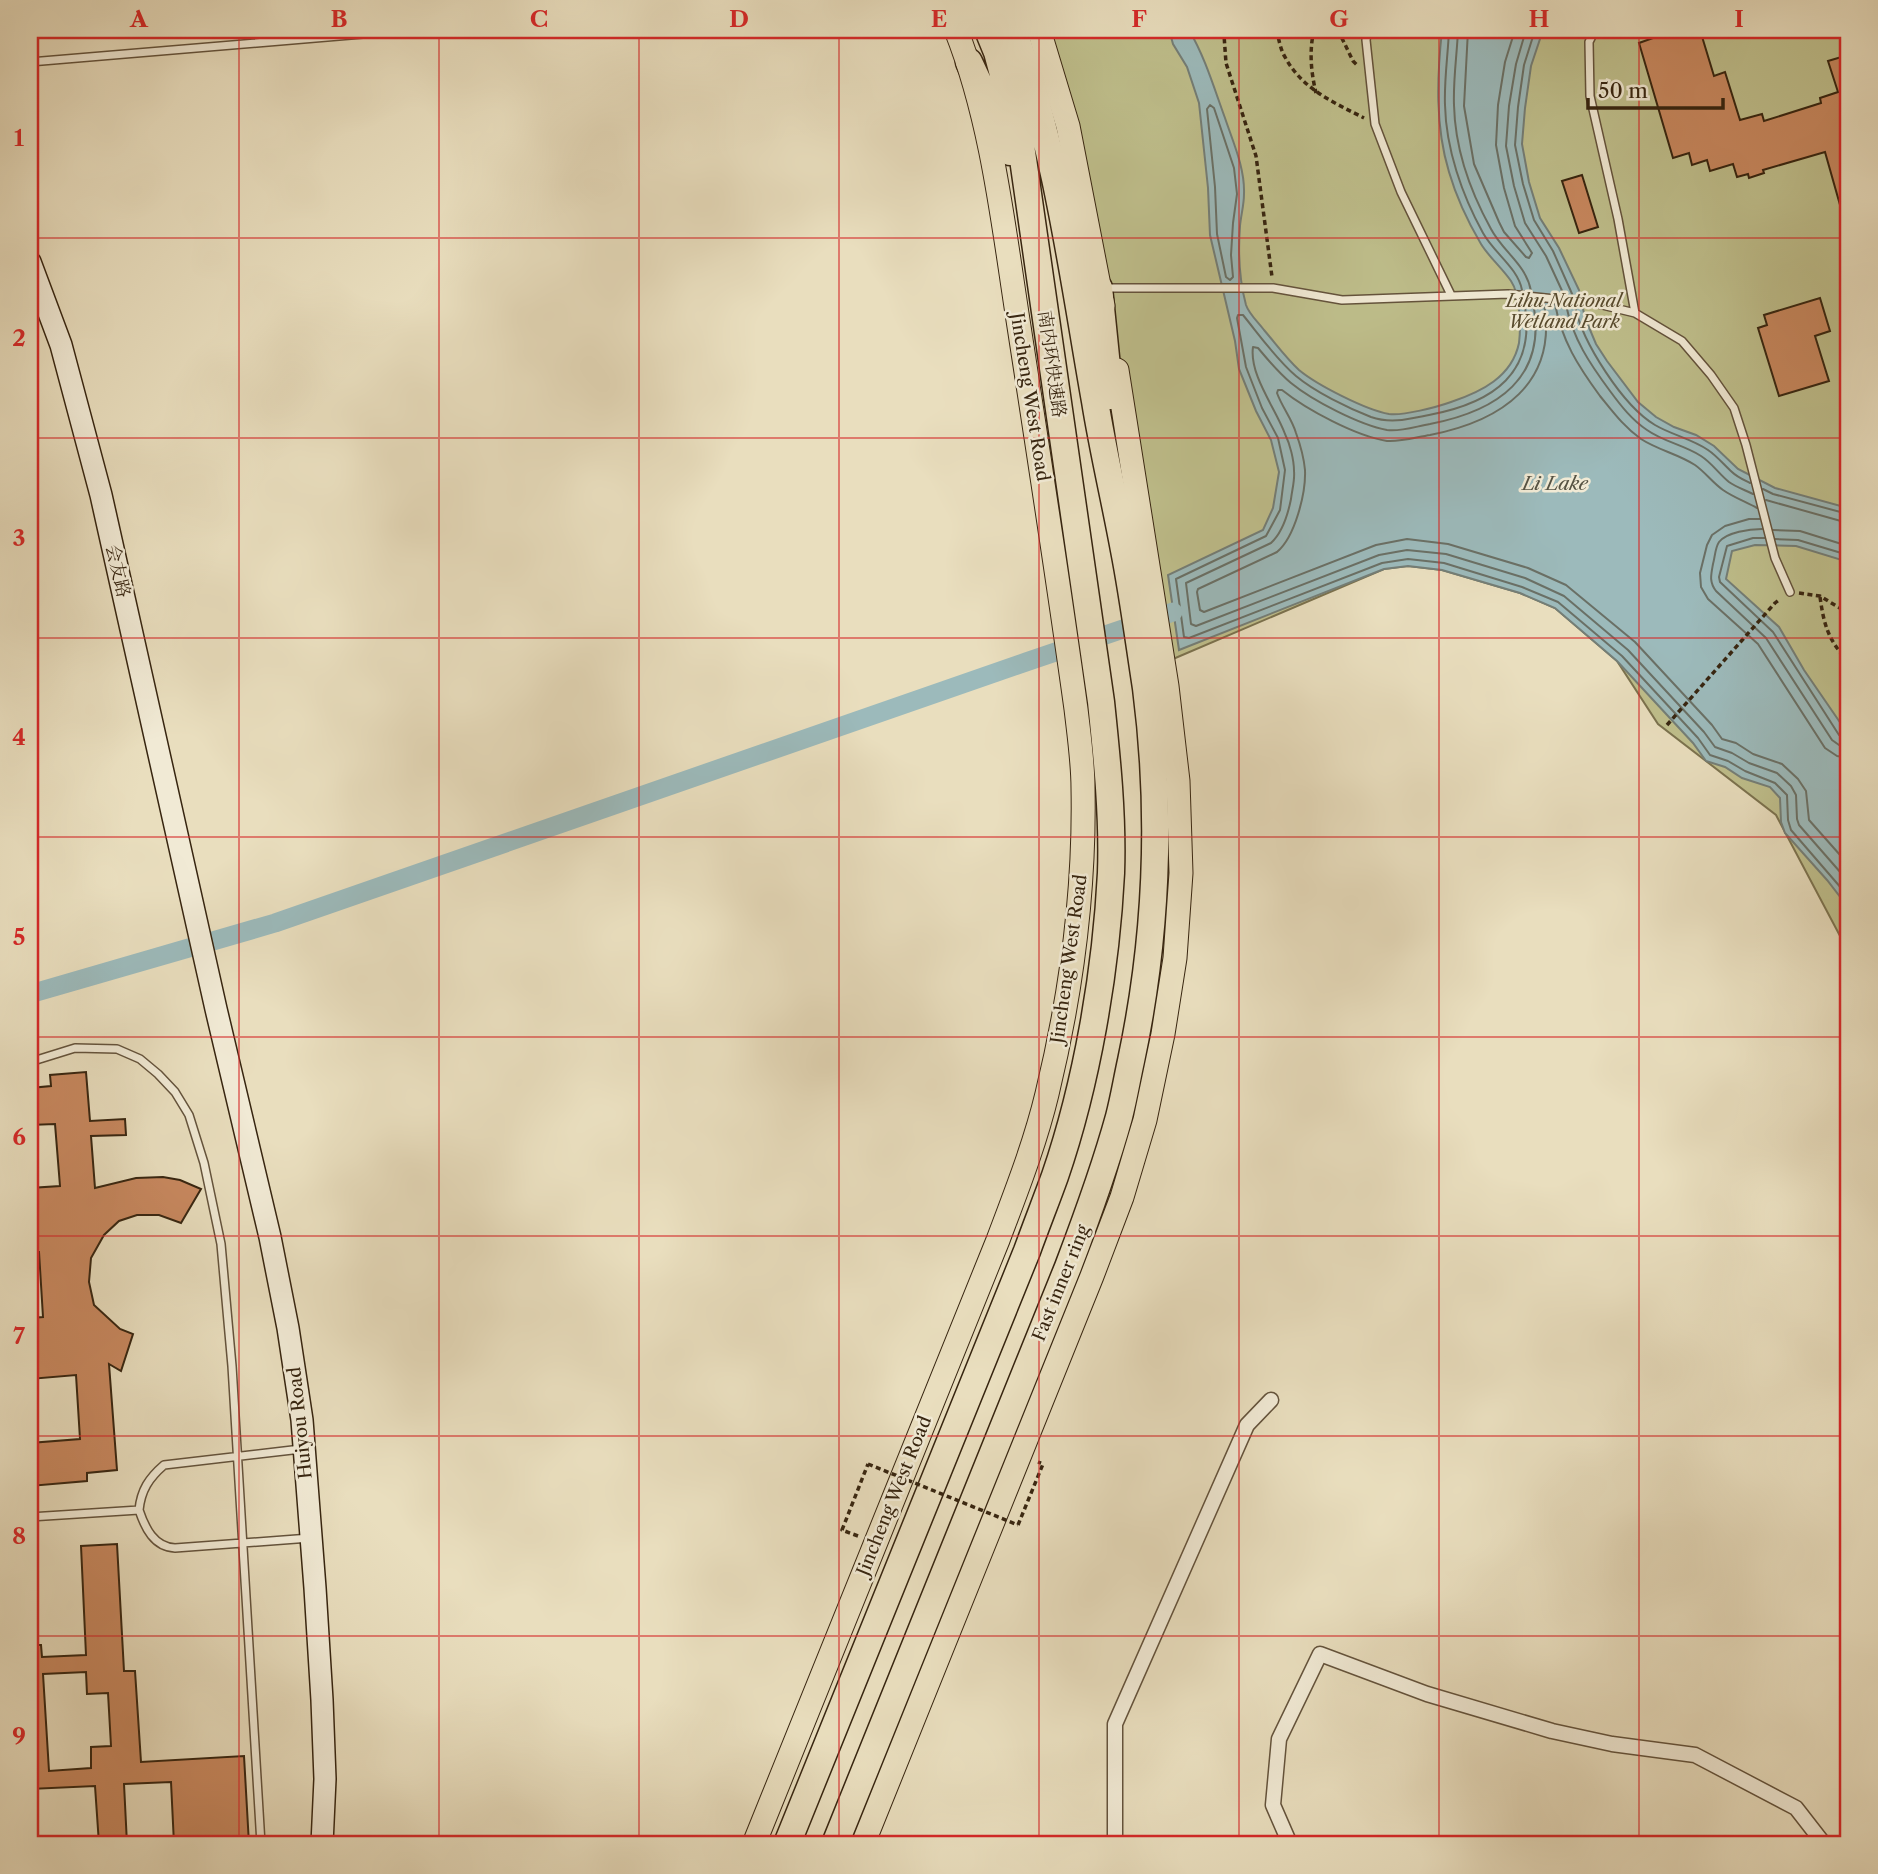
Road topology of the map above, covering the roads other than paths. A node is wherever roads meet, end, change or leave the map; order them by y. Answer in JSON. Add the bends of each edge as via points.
{"nodes":[{"id":1,"x":410,"y":30,"type":"edge"},
{"id":2,"x":956,"y":30,"type":"edge"},
{"id":3,"x":988,"y":30,"type":"edge"},
{"id":4,"x":1013,"y":30,"type":"edge"},
{"id":5,"x":1039,"y":30,"type":"edge"},
{"id":6,"x":1367,"y":30,"type":"edge"},
{"id":7,"x":1595,"y":30,"type":"edge"},
{"id":8,"x":30,"y":62,"type":"edge"},
{"id":9,"x":969,"y":62,"type":"junction"},
{"id":10,"x":1032,"y":224,"type":"junction"},
{"id":11,"x":30,"y":262,"type":"edge"},
{"id":12,"x":1099,"y":288,"type":"junction"},
{"id":13,"x":1451,"y":295,"type":"junction"},
{"id":14,"x":1635,"y":313,"type":"junction"},
{"id":15,"x":1136,"y":551,"type":"junction"},
{"id":16,"x":1069,"y":570,"type":"junction"},
{"id":17,"x":1790,"y":592,"type":"road end"},
{"id":18,"x":1157,"y":688,"type":"junction"},
{"id":19,"x":1089,"y":706,"type":"junction"},
{"id":20,"x":216,"y":1009,"type":"joint"},
{"id":21,"x":30,"y":1062,"type":"edge"},
{"id":22,"x":1271,"y":1400,"type":"dead end"},
{"id":23,"x":304,"y":1449,"type":"junction"},
{"id":24,"x":238,"y":1456,"type":"junction"},
{"id":25,"x":139,"y":1510,"type":"junction"},
{"id":26,"x":30,"y":1517,"type":"edge"},
{"id":27,"x":311,"y":1538,"type":"junction"},
{"id":28,"x":243,"y":1543,"type":"junction"},
{"id":29,"x":261,"y":1844,"type":"edge"},
{"id":30,"x":323,"y":1844,"type":"edge"},
{"id":31,"x":754,"y":1844,"type":"edge"},
{"id":32,"x":787,"y":1844,"type":"edge"},
{"id":33,"x":835,"y":1844,"type":"edge"},
{"id":34,"x":863,"y":1844,"type":"edge"},
{"id":35,"x":1115,"y":1844,"type":"edge"},
{"id":36,"x":1290,"y":1844,"type":"edge"},
{"id":37,"x":1824,"y":1844,"type":"edge"}],
"edges":[{"from":1,"to":8,"type":"lane"},
{"from":2,"to":9,"type":"main road","name":"Jincheng West Road"},
{"from":3,"to":10,"type":"highway","name":"南内环快速路","via":[[1020,138]]},
{"from":4,"to":15,"type":"highway","name":"南内环快速路","via":[[1045,132],[1098,419]]},
{"from":5,"to":12,"type":"main road","via":[[1068,126]]},
{"from":6,"to":13,"type":"lane","via":[[1375,124],[1401,192]]},
{"from":7,"to":14,"type":"lane","via":[[1589,42],[1590,96]]},
{"from":9,"to":10,"type":"highway","via":[[1006,141]]},
{"from":9,"to":16,"type":"main road","name":"Jincheng West Road"},
{"from":10,"to":16,"type":"highway","name":"南内环快速路"},
{"from":11,"to":20,"type":"street","name":"会友路","via":[[61,345],[101,495]]},
{"from":12,"to":13,"type":"lane","via":[[1273,288],[1342,300]]},
{"from":12,"to":15,"type":"highway"},
{"from":13,"to":14,"type":"lane","via":[[1508,294],[1594,303]]},
{"from":14,"to":17,"type":"lane","via":[[1682,341],[1734,408],[1775,558]]},
{"from":15,"to":18,"type":"highway","name":"南内环快速路"},
{"from":16,"to":19,"type":"highway","name":"南内环快速路"},
{"from":18,"to":33,"type":"highway","name":"Fast inner ring","via":[[1156,873],[1149,954],[1120,1113],[1068,1267]]},
{"from":18,"to":34,"type":"main road","via":[[1178,781],[1181,873],[1175,958],[1145,1120],[1092,1276]]},
{"from":19,"to":31,"type":"main road","name":"Jincheng West Road","via":[[1074,946],[1047,1095],[998,1240]]},
{"from":19,"to":32,"type":"highway","via":[[1110,785],[1111,871],[1103,961],[1077,1102],[1027,1251]]},
{"from":20,"to":23,"type":"street","name":"Huiyou Road","via":[[273,1250]]},
{"from":21,"to":24,"type":"lane","via":[[75,1048],[117,1049],[158,1073],[189,1115],[221,1244]]},
{"from":22,"to":35,"type":"street","via":[[1247,1425],[1115,1724]]},
{"from":23,"to":24,"type":"lane"},
{"from":23,"to":27,"type":"street","name":"Huiyou Road"},
{"from":24,"to":25,"type":"lane","via":[[164,1465],[151,1476]]},
{"from":24,"to":28,"type":"lane"},
{"from":25,"to":26,"type":"lane"},
{"from":25,"to":28,"type":"lane","via":[[153,1539],[167,1548]]},
{"from":27,"to":28,"type":"lane"},
{"from":27,"to":30,"type":"street","name":"Huiyou Road","via":[[323,1727]]},
{"from":28,"to":29,"type":"lane"},
{"from":36,"to":37,"type":"street","via":[[1273,1805],[1279,1739],[1320,1654],[1552,1731],[1695,1755],[1796,1808]]}]}
